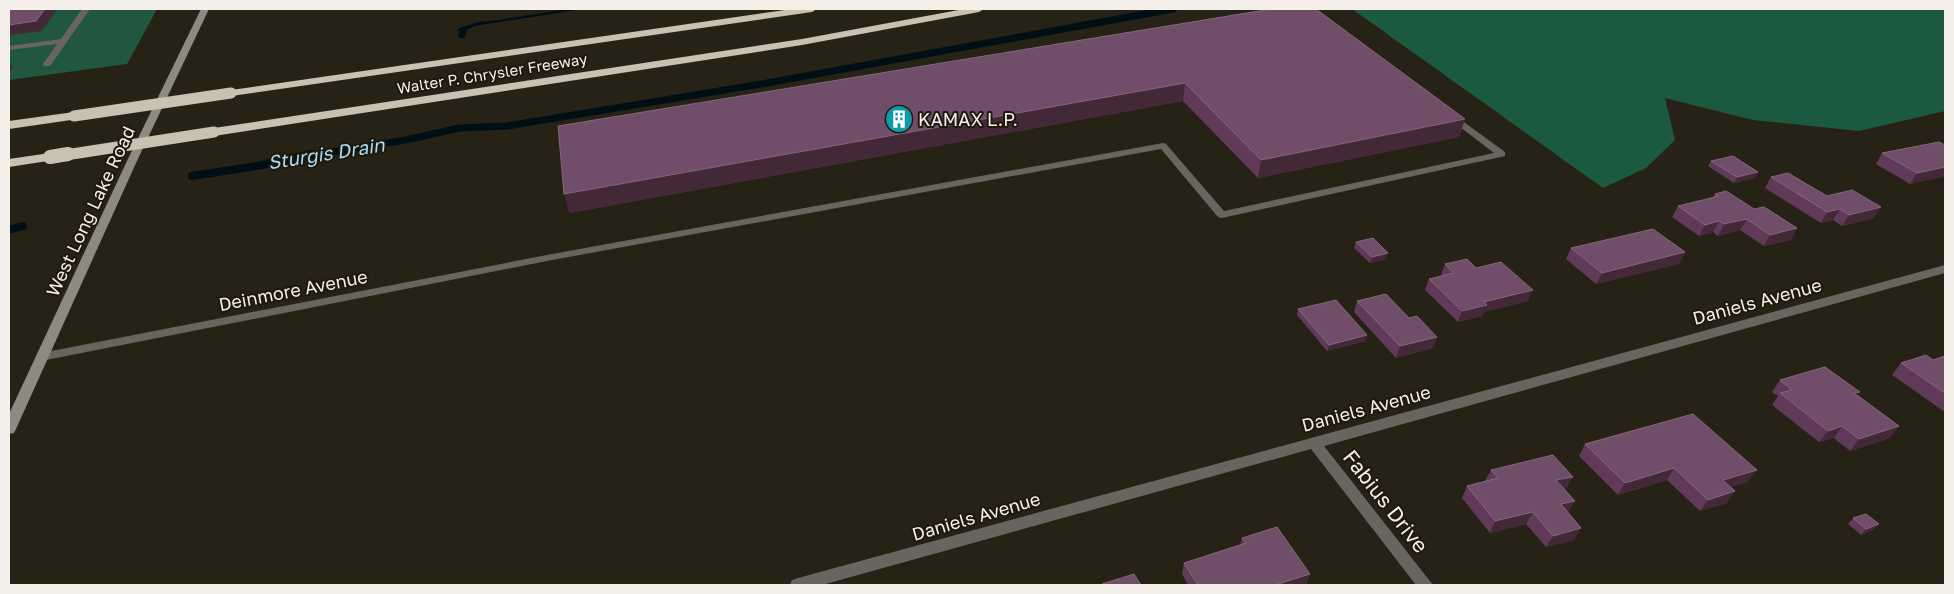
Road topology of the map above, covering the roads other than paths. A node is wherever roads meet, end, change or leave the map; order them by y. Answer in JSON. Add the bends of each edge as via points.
{"nodes":[{"id":1,"x":86,"y":9,"type":"edge"},
{"id":2,"x":205,"y":9,"type":"edge"},
{"id":3,"x":812,"y":9,"type":"edge"},
{"id":4,"x":980,"y":9,"type":"edge"},
{"id":5,"x":63,"y":41,"type":"junction"},
{"id":6,"x":9,"y":48,"type":"edge"},
{"id":7,"x":47,"y":64,"type":"dead end"},
{"id":8,"x":1440,"y":107,"type":"edge"},
{"id":9,"x":9,"y":125,"type":"edge"},
{"id":10,"x":9,"y":164,"type":"edge"},
{"id":11,"x":1945,"y":269,"type":"edge"},
{"id":12,"x":41,"y":357,"type":"junction"},
{"id":13,"x":9,"y":430,"type":"edge"},
{"id":14,"x":1313,"y":442,"type":"junction"},
{"id":15,"x":798,"y":585,"type":"edge"},
{"id":16,"x":1425,"y":585,"type":"edge"}],
"edges":[{"from":1,"to":5,"type":"lane"},
{"from":2,"to":12,"type":"main road","name":"West Long Lake Road"},
{"from":3,"to":9,"type":"highway","name":"Walter P. Chrysler Freeway","bridge":true},
{"from":4,"to":10,"type":"highway","name":"Walter P. Chrysler Freeway","bridge":true,"via":[[802,42]]},
{"from":5,"to":6,"type":"lane"},
{"from":5,"to":7,"type":"lane"},
{"from":8,"to":12,"type":"lane","name":"Deinmore Avenue","via":[[1502,154],[1222,215],[1162,146],[552,257]]},
{"from":11,"to":14,"type":"street","name":"Daniels Avenue"},
{"from":12,"to":13,"type":"main road","name":"West Long Lake Road"},
{"from":14,"to":15,"type":"street","name":"Daniels Avenue"},
{"from":14,"to":16,"type":"street","name":"Fabius Drive"}]}
